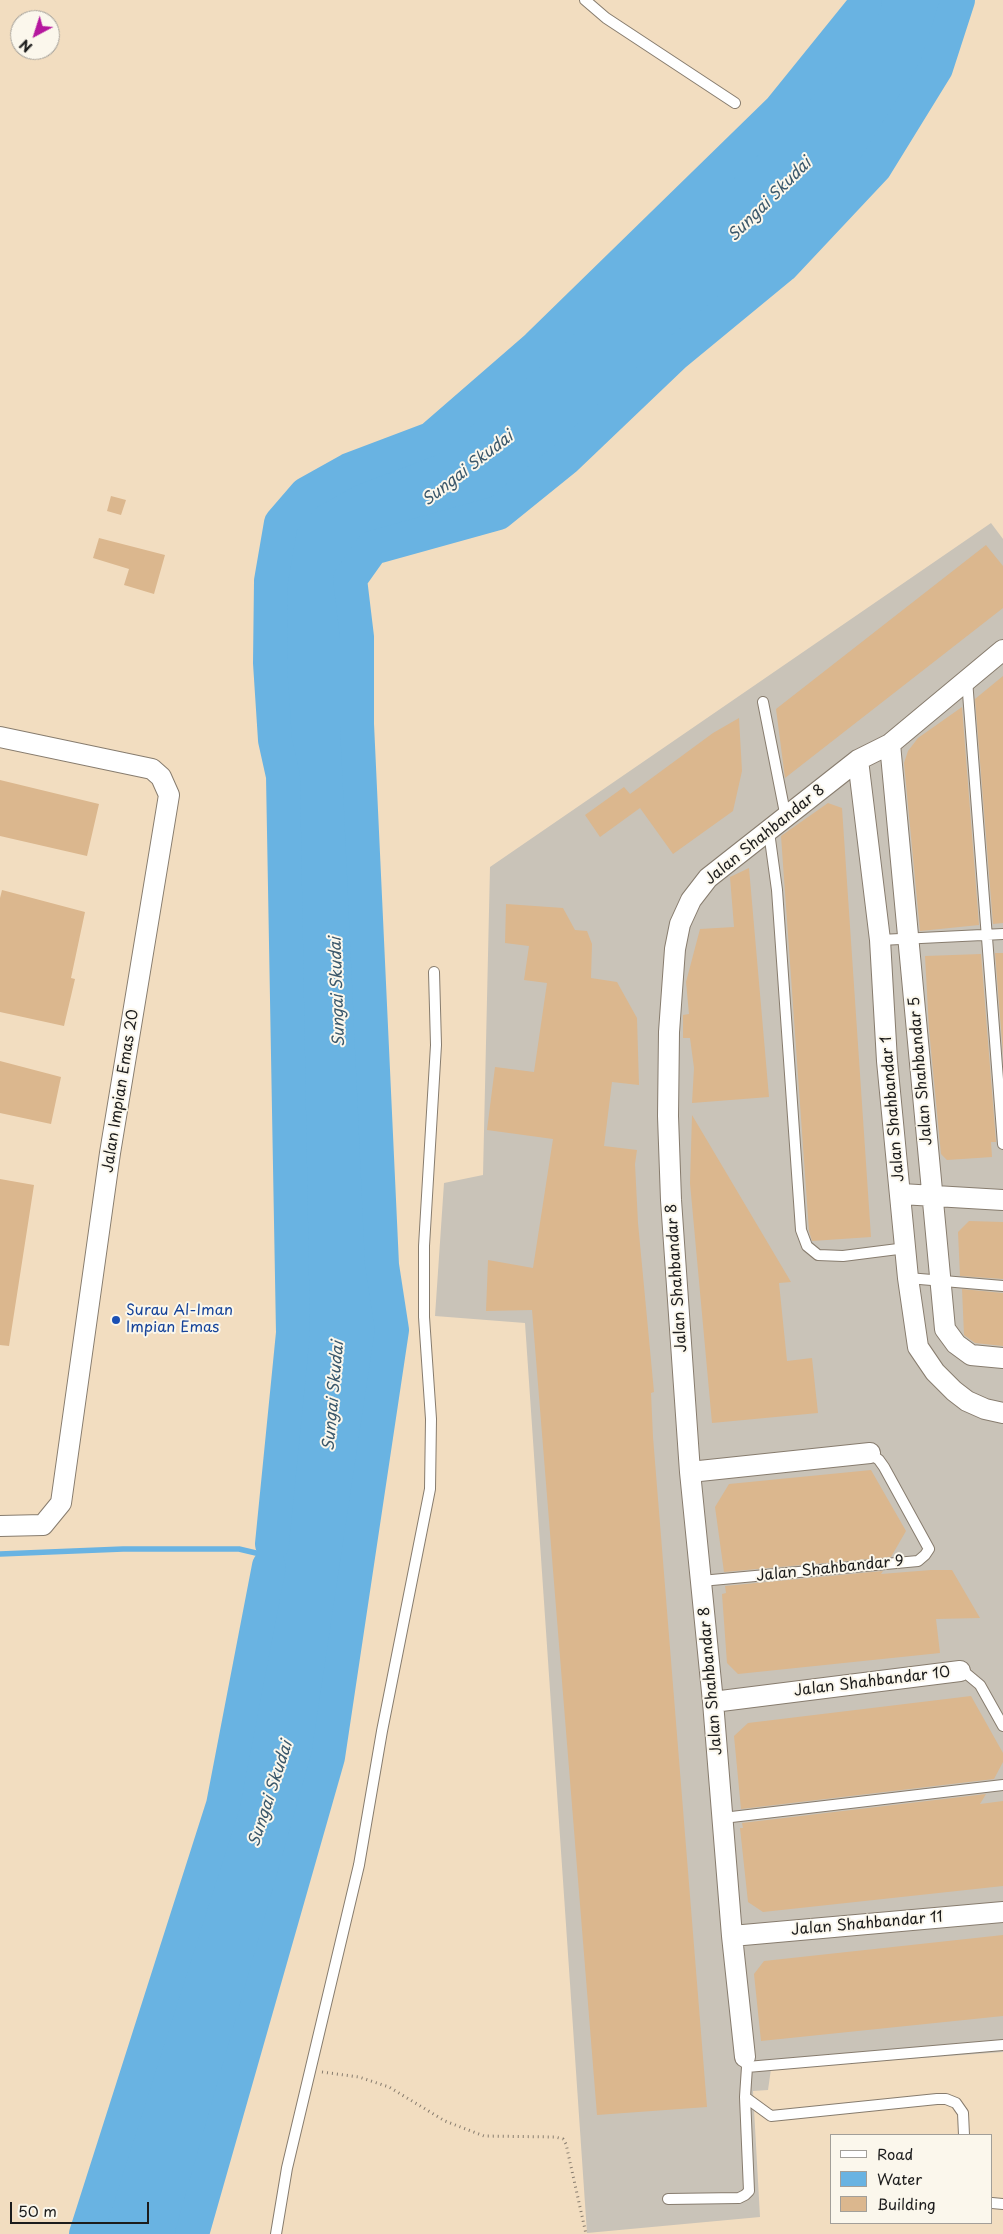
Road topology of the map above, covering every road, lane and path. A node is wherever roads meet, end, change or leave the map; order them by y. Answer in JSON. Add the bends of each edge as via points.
{"nodes":[{"id":1,"x":585,"y":0,"type":"edge"},
{"id":2,"x":735,"y":103,"type":"dead end"},
{"id":3,"x":1003,"y":650,"type":"edge"},
{"id":4,"x":967,"y":680,"type":"junction"},
{"id":5,"x":764,"y":702,"type":"dead end"},
{"id":6,"x":0,"y":737,"type":"edge"},
{"id":7,"x":890,"y":744,"type":"junction"},
{"id":8,"x":858,"y":760,"type":"junction"},
{"id":9,"x":786,"y":819,"type":"junction"},
{"id":10,"x":769,"y":832,"type":"junction"},
{"id":11,"x":1003,"y":934,"type":"edge"},
{"id":12,"x":986,"y":935,"type":"junction"},
{"id":13,"x":909,"y":939,"type":"junction"},
{"id":14,"x":880,"y":940,"type":"junction"},
{"id":15,"x":434,"y":972,"type":"dead end"},
{"id":16,"x":1003,"y":1144,"type":"edge"},
{"id":17,"x":901,"y":1194,"type":"junction"},
{"id":18,"x":933,"y":1195,"type":"junction"},
{"id":19,"x":1003,"y":1200,"type":"edge"},
{"id":20,"x":906,"y":1248,"type":"junction"},
{"id":21,"x":908,"y":1278,"type":"junction"},
{"id":22,"x":942,"y":1281,"type":"junction"},
{"id":23,"x":1003,"y":1286,"type":"edge"},
{"id":24,"x":1003,"y":1358,"type":"edge"},
{"id":25,"x":1003,"y":1413,"type":"edge"},
{"id":26,"x":870,"y":1454,"type":"joint"},
{"id":27,"x":690,"y":1472,"type":"junction"},
{"id":28,"x":0,"y":1526,"type":"edge"},
{"id":29,"x":702,"y":1582,"type":"junction"},
{"id":30,"x":960,"y":1671,"type":"joint"},
{"id":31,"x":713,"y":1702,"type":"junction"},
{"id":32,"x":1003,"y":1726,"type":"edge"},
{"id":33,"x":1003,"y":1785,"type":"edge"},
{"id":34,"x":723,"y":1818,"type":"junction"},
{"id":35,"x":1003,"y":1912,"type":"edge"},
{"id":36,"x":732,"y":1936,"type":"junction"},
{"id":37,"x":1003,"y":2045,"type":"edge"},
{"id":38,"x":746,"y":2062,"type":"junction"},
{"id":39,"x":309,"y":2072,"type":"junction"},
{"id":40,"x":745,"y":2097,"type":"junction"},
{"id":41,"x":964,"y":2134,"type":"edge"},
{"id":42,"x":668,"y":2199,"type":"dead end"},
{"id":43,"x":276,"y":2234,"type":"edge"},
{"id":44,"x":586,"y":2234,"type":"edge"}],
"edges":[{"from":1,"to":2,"type":"lane","via":[[606,18]]},
{"from":3,"to":4,"type":"street","name":"Jalan Shahbandar 8"},
{"from":4,"to":7,"type":"street","name":"Jalan Shahbandar 8"},
{"from":4,"to":12,"type":"lane"},
{"from":5,"to":9,"type":"lane"},
{"from":6,"to":28,"type":"street","name":"Jalan Impian Emas 20","via":[[152,768],[161,777],[169,795],[110,1153],[61,1503],[43,1524]]},
{"from":7,"to":8,"type":"street","name":"Jalan Shahbandar 8"},
{"from":7,"to":13,"type":"street","name":"Jalan Shahbandar 5"},
{"from":8,"to":9,"type":"street","name":"Jalan Shahbandar 8"},
{"from":8,"to":14,"type":"street","name":"Jalan Shahbandar 1"},
{"from":9,"to":10,"type":"street","name":"Jalan Shahbandar 8"},
{"from":10,"to":20,"type":"lane","via":[[782,948],[801,1230],[807,1246],[818,1255],[843,1256]]},
{"from":10,"to":27,"type":"street","name":"Jalan Shahbandar 8","via":[[708,878],[680,924],[675,950],[671,985],[668,1116]]},
{"from":11,"to":12,"type":"lane"},
{"from":12,"to":13,"type":"lane"},
{"from":12,"to":16,"type":"lane"},
{"from":13,"to":14,"type":"lane"},
{"from":13,"to":18,"type":"street","name":"Jalan Shahbandar 5"},
{"from":14,"to":17,"type":"street","name":"Jalan Shahbandar 1"},
{"from":15,"to":39,"type":"lane","via":[[436,1045],[424,1246],[424,1317],[431,1419],[430,1489],[359,1865]]},
{"from":17,"to":18,"type":"street"},
{"from":17,"to":20,"type":"street","name":"Jalan Shahbandar 1"},
{"from":18,"to":19,"type":"street"},
{"from":18,"to":22,"type":"street","name":"Jalan Shahbandar 5"},
{"from":20,"to":21,"type":"street","name":"Jalan Shahbandar 1"},
{"from":21,"to":22,"type":"lane"},
{"from":21,"to":25,"type":"street","name":"Jalan Shahbandar 1","via":[[918,1348],[935,1372],[967,1401]]},
{"from":22,"to":23,"type":"lane"},
{"from":22,"to":24,"type":"street","name":"Jalan Shahbandar 5","via":[[945,1329],[956,1344],[971,1354]]},
{"from":26,"to":27,"type":"street","name":"Jalan Shahbandar 9"},
{"from":26,"to":29,"type":"lane","name":"Jalan Shahbandar 9","via":[[884,1467],[929,1549],[926,1555],[918,1561]]},
{"from":27,"to":29,"type":"street","name":"Jalan Shahbandar 8"},
{"from":29,"to":31,"type":"street","name":"Jalan Shahbandar 8"},
{"from":30,"to":31,"type":"street","name":"Jalan Shahbandar 10"},
{"from":30,"to":32,"type":"lane","name":"Jalan Shahbandar 10","via":[[980,1685]]},
{"from":31,"to":34,"type":"street","name":"Jalan Shahbandar 8"},
{"from":33,"to":34,"type":"lane"},
{"from":34,"to":36,"type":"street","name":"Jalan Shahbandar 8"},
{"from":35,"to":36,"type":"street","name":"Jalan Shahbandar 11"},
{"from":36,"to":38,"type":"street","name":"Jalan Shahbandar 8"},
{"from":37,"to":38,"type":"lane"},
{"from":38,"to":40,"type":"lane"},
{"from":39,"to":43,"type":"lane"},
{"from":39,"to":44,"type":"path","via":[[342,2074],[389,2087],[445,2121],[484,2136],[563,2139]]},
{"from":40,"to":41,"type":"lane","via":[[770,2116],[946,2099],[956,2103],[962,2113]]},
{"from":40,"to":42,"type":"lane","via":[[749,2190],[739,2198]]}]}
